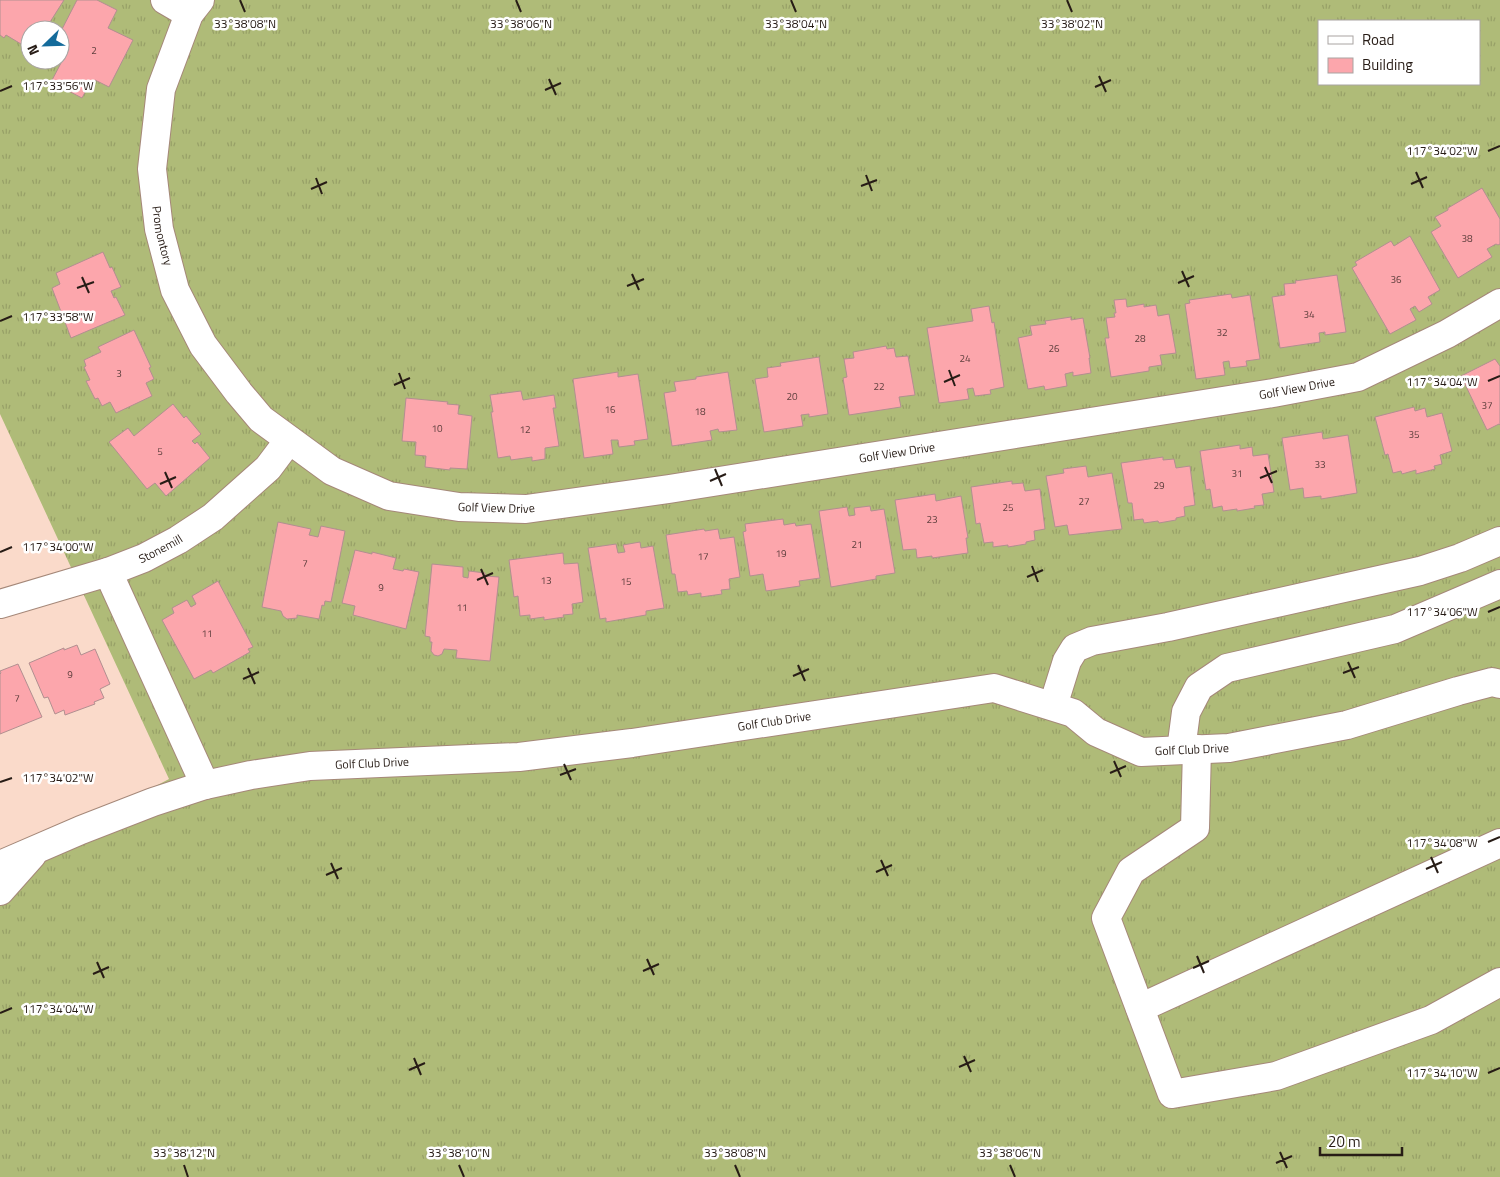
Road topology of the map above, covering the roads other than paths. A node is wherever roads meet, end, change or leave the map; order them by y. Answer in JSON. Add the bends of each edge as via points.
{"nodes":[{"id":1,"x":165,"y":0,"type":"edge"},
{"id":2,"x":194,"y":7,"type":"edge"},
{"id":3,"x":1500,"y":302,"type":"edge"},
{"id":4,"x":289,"y":440,"type":"junction"},
{"id":5,"x":1500,"y":541,"type":"edge"},
{"id":6,"x":108,"y":572,"type":"junction"},
{"id":7,"x":1500,"y":584,"type":"edge"},
{"id":8,"x":0,"y":604,"type":"edge"},
{"id":9,"x":1500,"y":684,"type":"edge"},
{"id":10,"x":1053,"y":706,"type":"junction"},
{"id":11,"x":1189,"y":750,"type":"junction"},
{"id":12,"x":205,"y":785,"type":"junction"},
{"id":13,"x":1500,"y":843,"type":"edge"},
{"id":14,"x":39,"y":848,"type":"junction"},
{"id":15,"x":0,"y":865,"type":"edge"},
{"id":16,"x":0,"y":891,"type":"edge"},
{"id":17,"x":1500,"y":982,"type":"edge"},
{"id":18,"x":1140,"y":1008,"type":"junction"}],
"edges":[{"from":1,"to":2,"type":"street"},
{"from":2,"to":4,"type":"street","name":"Promontory","via":[[162,89],[152,169],[158,229],[175,290],[203,345],[261,418]]},
{"from":3,"to":4,"type":"street","name":"Golf View Drive","via":[[1447,334],[1358,377],[669,489],[526,509],[459,507],[389,496],[332,471]]},
{"from":4,"to":6,"type":"street","name":"Stonemill","via":[[268,468],[213,517],[144,558]]},
{"from":5,"to":10,"type":"street","via":[[1420,571],[1092,641],[1075,648],[1067,661]]},
{"from":6,"to":8,"type":"street","name":"Stonemill"},
{"from":6,"to":12,"type":"street"},
{"from":7,"to":11,"type":"street","via":[[1395,629],[1227,668],[1199,687],[1186,712]]},
{"from":9,"to":11,"type":"street","name":"Golf Club Drive","via":[[1492,682],[1458,691],[1347,725],[1229,748]]},
{"from":10,"to":11,"type":"street","name":"Golf Club Drive","via":[[1073,713],[1096,732],[1141,752]]},
{"from":10,"to":12,"type":"street","name":"Golf Club Drive","via":[[994,688],[528,756],[310,766]]},
{"from":11,"to":18,"type":"street","via":[[1195,828],[1132,871],[1106,918]]},
{"from":12,"to":14,"type":"street","name":"Golf Club Drive","via":[[152,802]]},
{"from":13,"to":18,"type":"street"},
{"from":14,"to":15,"type":"street","name":"Golf Club Drive"},
{"from":14,"to":16,"type":"street","name":"Golf Club Drive"},
{"from":17,"to":18,"type":"street","via":[[1430,1020],[1276,1076],[1172,1094]]}]}
